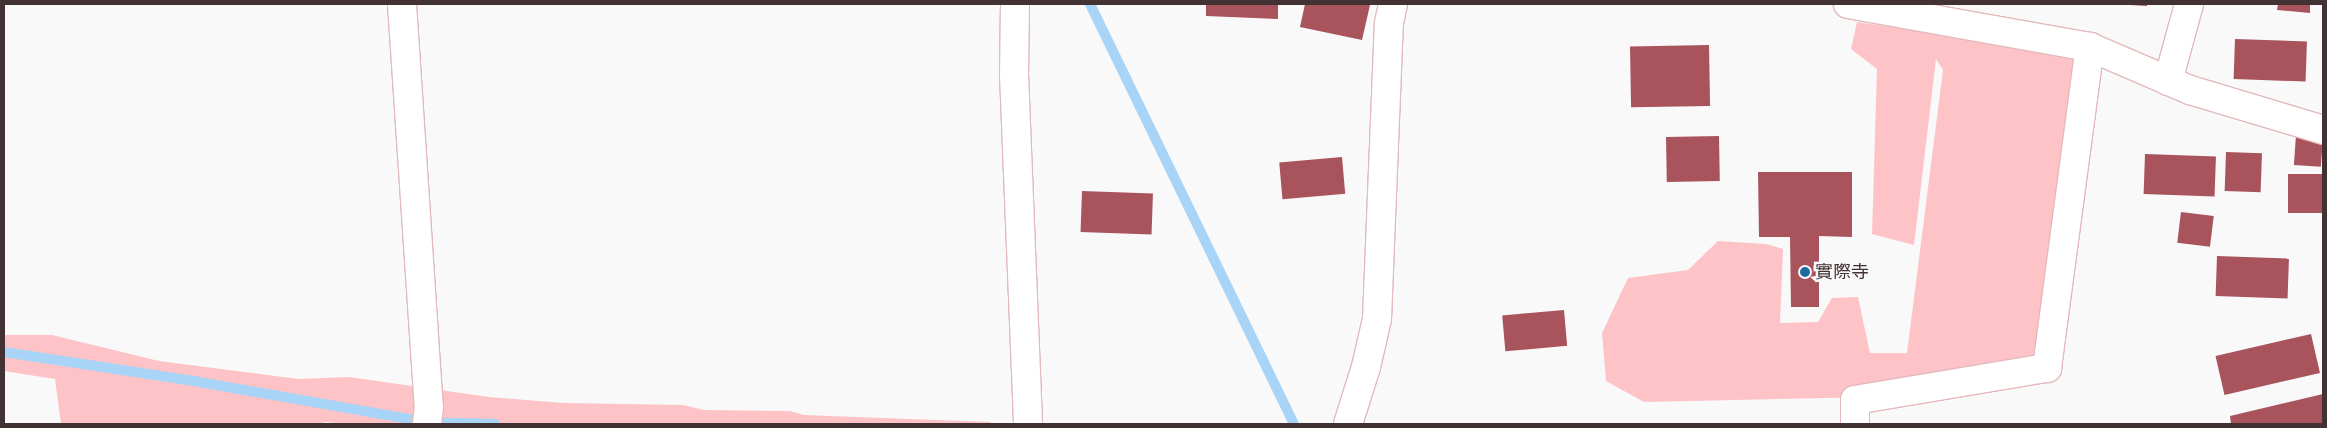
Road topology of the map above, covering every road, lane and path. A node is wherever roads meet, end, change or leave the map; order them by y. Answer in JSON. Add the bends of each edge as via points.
{"nodes":[{"id":1,"x":402,"y":4,"type":"edge"},
{"id":2,"x":1014,"y":4,"type":"edge"},
{"id":3,"x":1393,"y":4,"type":"edge"},
{"id":4,"x":1848,"y":4,"type":"edge"},
{"id":5,"x":2189,"y":4,"type":"edge"},
{"id":6,"x":2090,"y":48,"type":"junction"},
{"id":7,"x":2168,"y":81,"type":"junction"},
{"id":8,"x":2323,"y":130,"type":"edge"},
{"id":9,"x":427,"y":424,"type":"edge"},
{"id":10,"x":1028,"y":424,"type":"edge"},
{"id":11,"x":1348,"y":424,"type":"edge"},
{"id":12,"x":1855,"y":424,"type":"edge"}],
"edges":[{"from":1,"to":9,"type":"street","via":[[429,407]]},
{"from":2,"to":10,"type":"street"},
{"from":3,"to":11,"type":"street","via":[[1389,23],[1376,319],[1366,367]]},
{"from":4,"to":6,"type":"street"},
{"from":5,"to":7,"type":"street"},
{"from":6,"to":7,"type":"street"},
{"from":6,"to":12,"type":"street","via":[[2047,368],[1855,400]]},
{"from":7,"to":8,"type":"street"}]}
